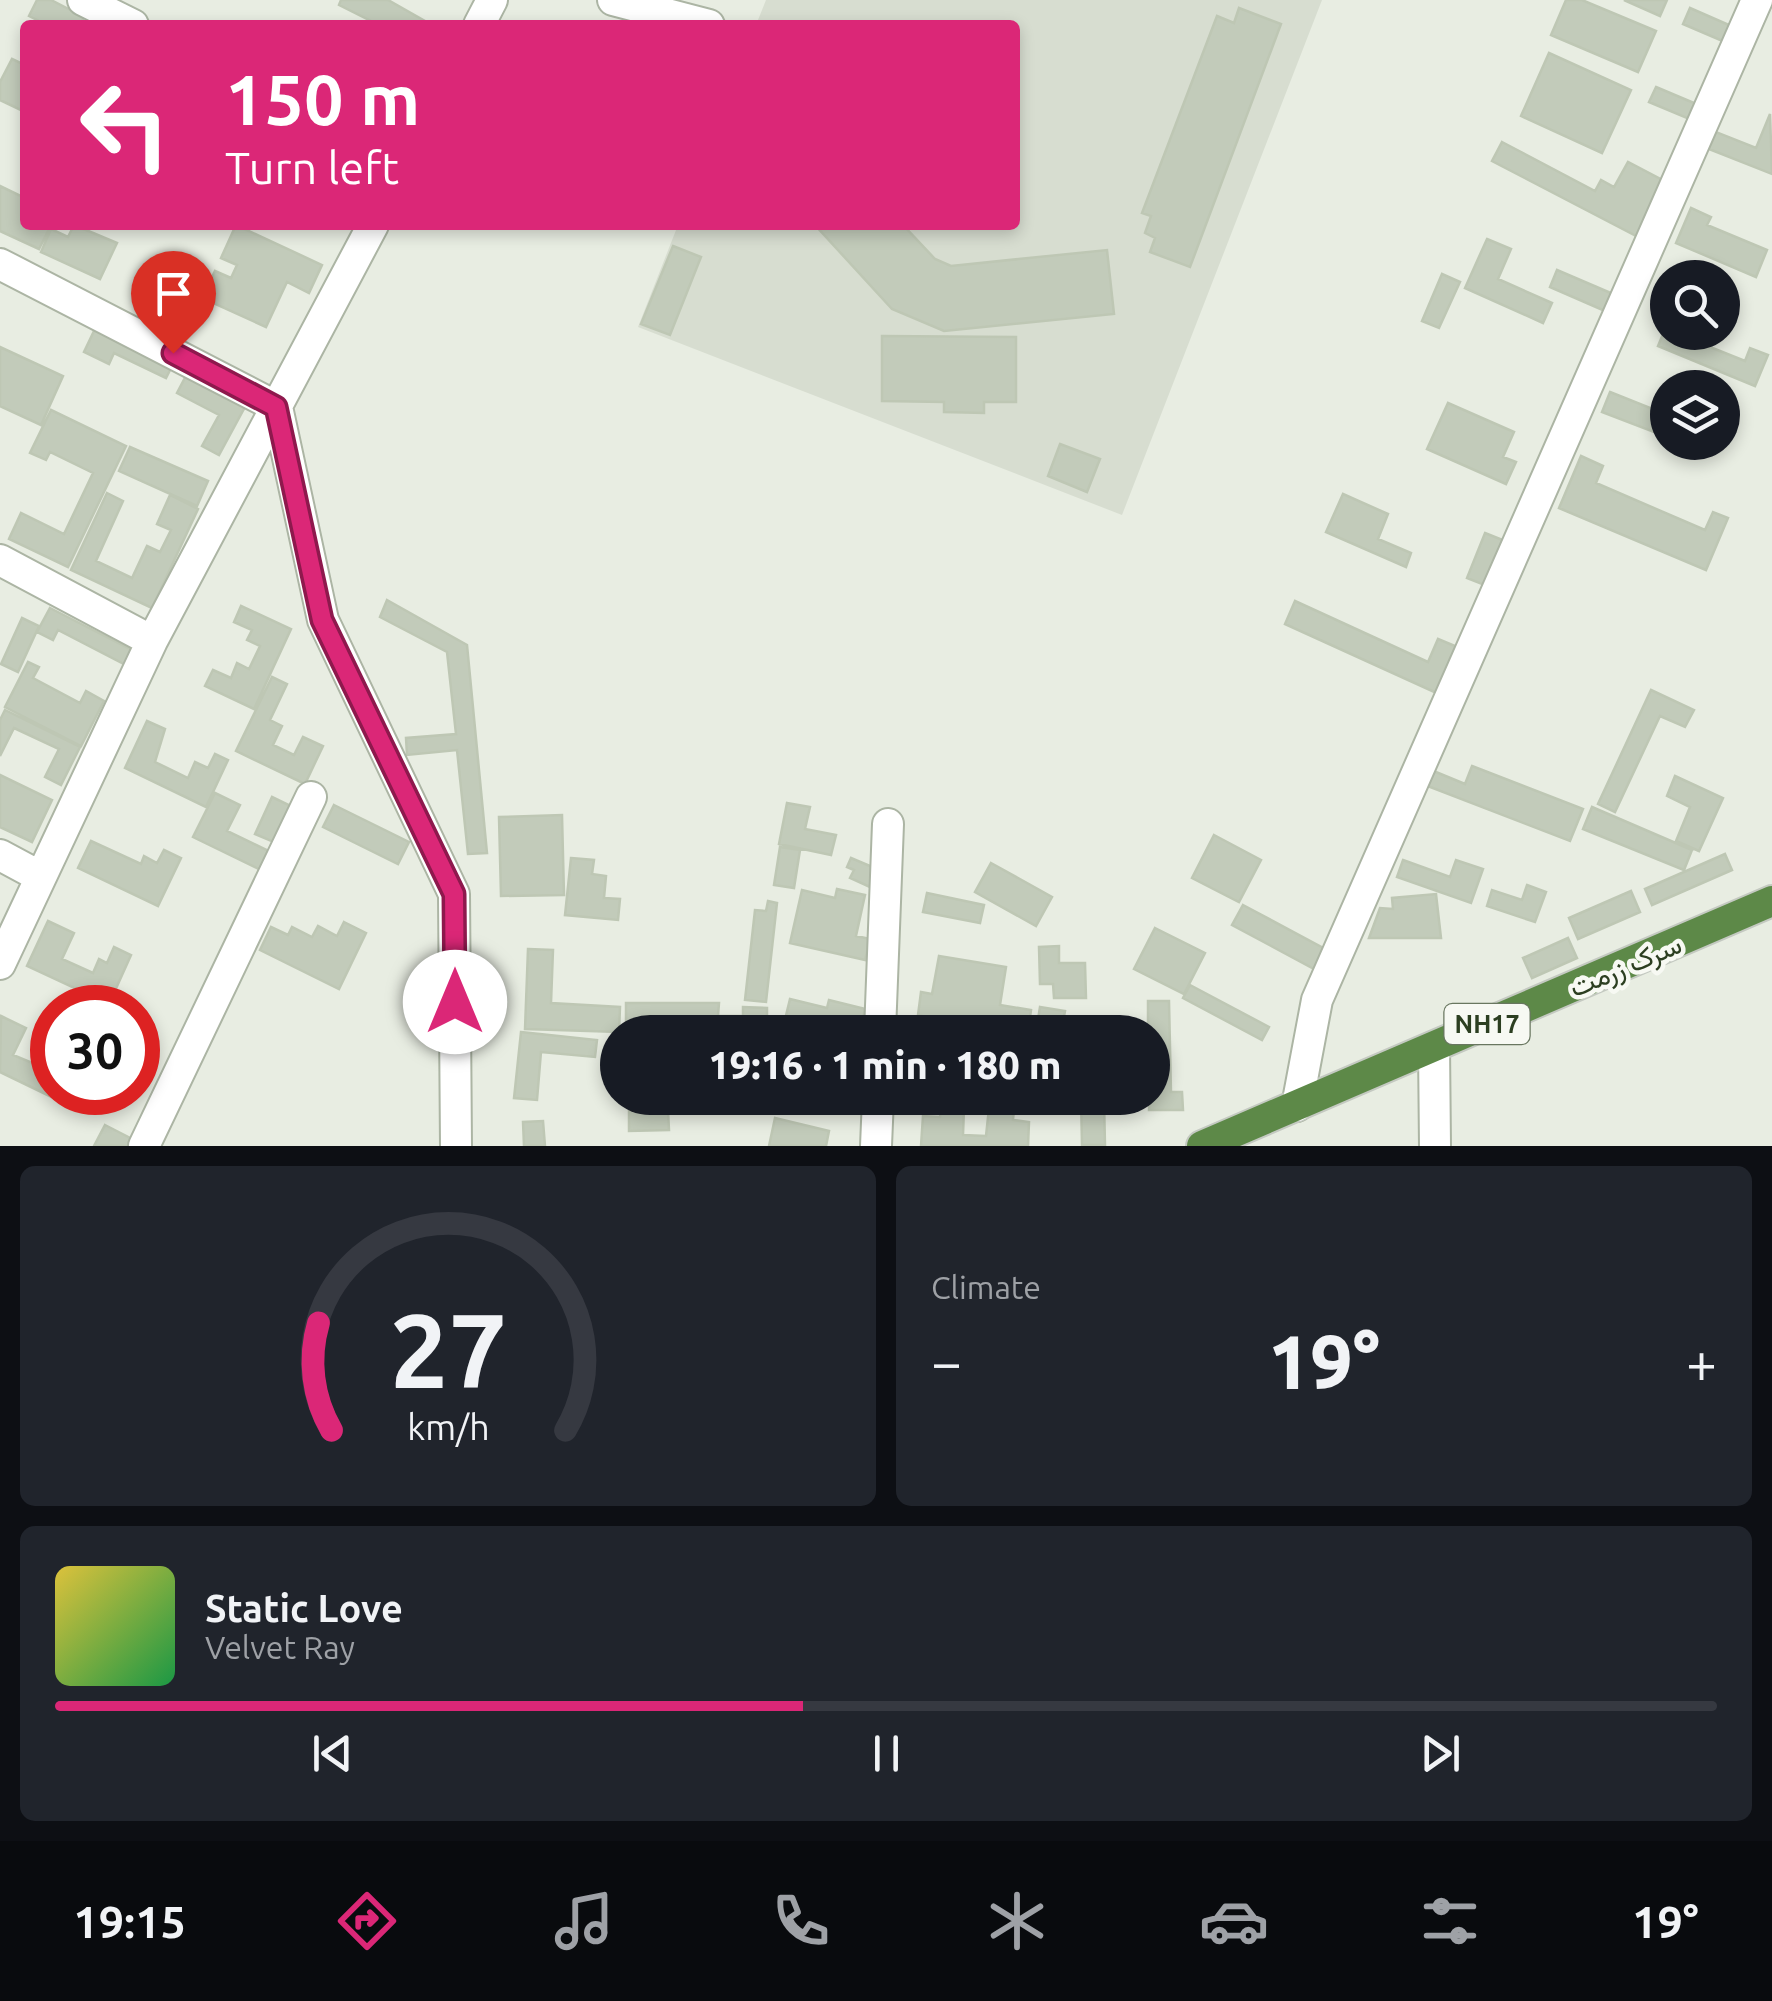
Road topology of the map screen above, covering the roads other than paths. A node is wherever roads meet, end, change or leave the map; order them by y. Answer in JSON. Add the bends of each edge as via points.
{"nodes":[{"id":1,"x":83,"y":0,"type":"edge"},
{"id":2,"x":613,"y":0,"type":"edge"},
{"id":3,"x":1757,"y":0,"type":"edge"},
{"id":4,"x":123,"y":20,"type":"edge"},
{"id":5,"x":690,"y":20,"type":"edge"},
{"id":6,"x":370,"y":230,"type":"edge"},
{"id":7,"x":0,"y":264,"type":"edge"},
{"id":8,"x":276,"y":407,"type":"junction"},
{"id":9,"x":0,"y":560,"type":"edge"},
{"id":10,"x":152,"y":641,"type":"junction"},
{"id":11,"x":312,"y":796,"type":"dead end"},
{"id":12,"x":888,"y":824,"type":"dead end"},
{"id":13,"x":0,"y":855,"type":"edge"},
{"id":14,"x":40,"y":876,"type":"junction"},
{"id":15,"x":1772,"y":901,"type":"edge"},
{"id":16,"x":0,"y":964,"type":"edge"},
{"id":17,"x":881,"y":1015,"type":"edge"},
{"id":18,"x":1434,"y":1047,"type":"junction"},
{"id":19,"x":1297,"y":1106,"type":"junction"},
{"id":20,"x":877,"y":1115,"type":"edge"},
{"id":21,"x":144,"y":1146,"type":"edge"},
{"id":22,"x":456,"y":1146,"type":"edge"},
{"id":23,"x":876,"y":1146,"type":"edge"},
{"id":24,"x":1202,"y":1146,"type":"edge"},
{"id":25,"x":1434,"y":1146,"type":"edge"}],
"edges":[{"from":1,"to":4,"type":"street"},
{"from":2,"to":5,"type":"street"},
{"from":3,"to":19,"type":"street","via":[[1317,1000]]},
{"from":6,"to":8,"type":"street"},
{"from":7,"to":8,"type":"street"},
{"from":8,"to":10,"type":"street"},
{"from":8,"to":22,"type":"street","via":[[322,620],[454,894]]},
{"from":9,"to":10,"type":"street"},
{"from":10,"to":14,"type":"street"},
{"from":11,"to":21,"type":"street"},
{"from":12,"to":17,"type":"street"},
{"from":13,"to":14,"type":"street"},
{"from":14,"to":16,"type":"street"},
{"from":15,"to":18,"type":"highway","name":"سرک زرمت","number":"NH17"},
{"from":18,"to":19,"type":"highway","name":"سرک زرمت","number":"NH17"},
{"from":18,"to":25,"type":"street"},
{"from":19,"to":24,"type":"highway","name":"سرک زرمت","number":"NH17"},
{"from":20,"to":23,"type":"street"}]}
